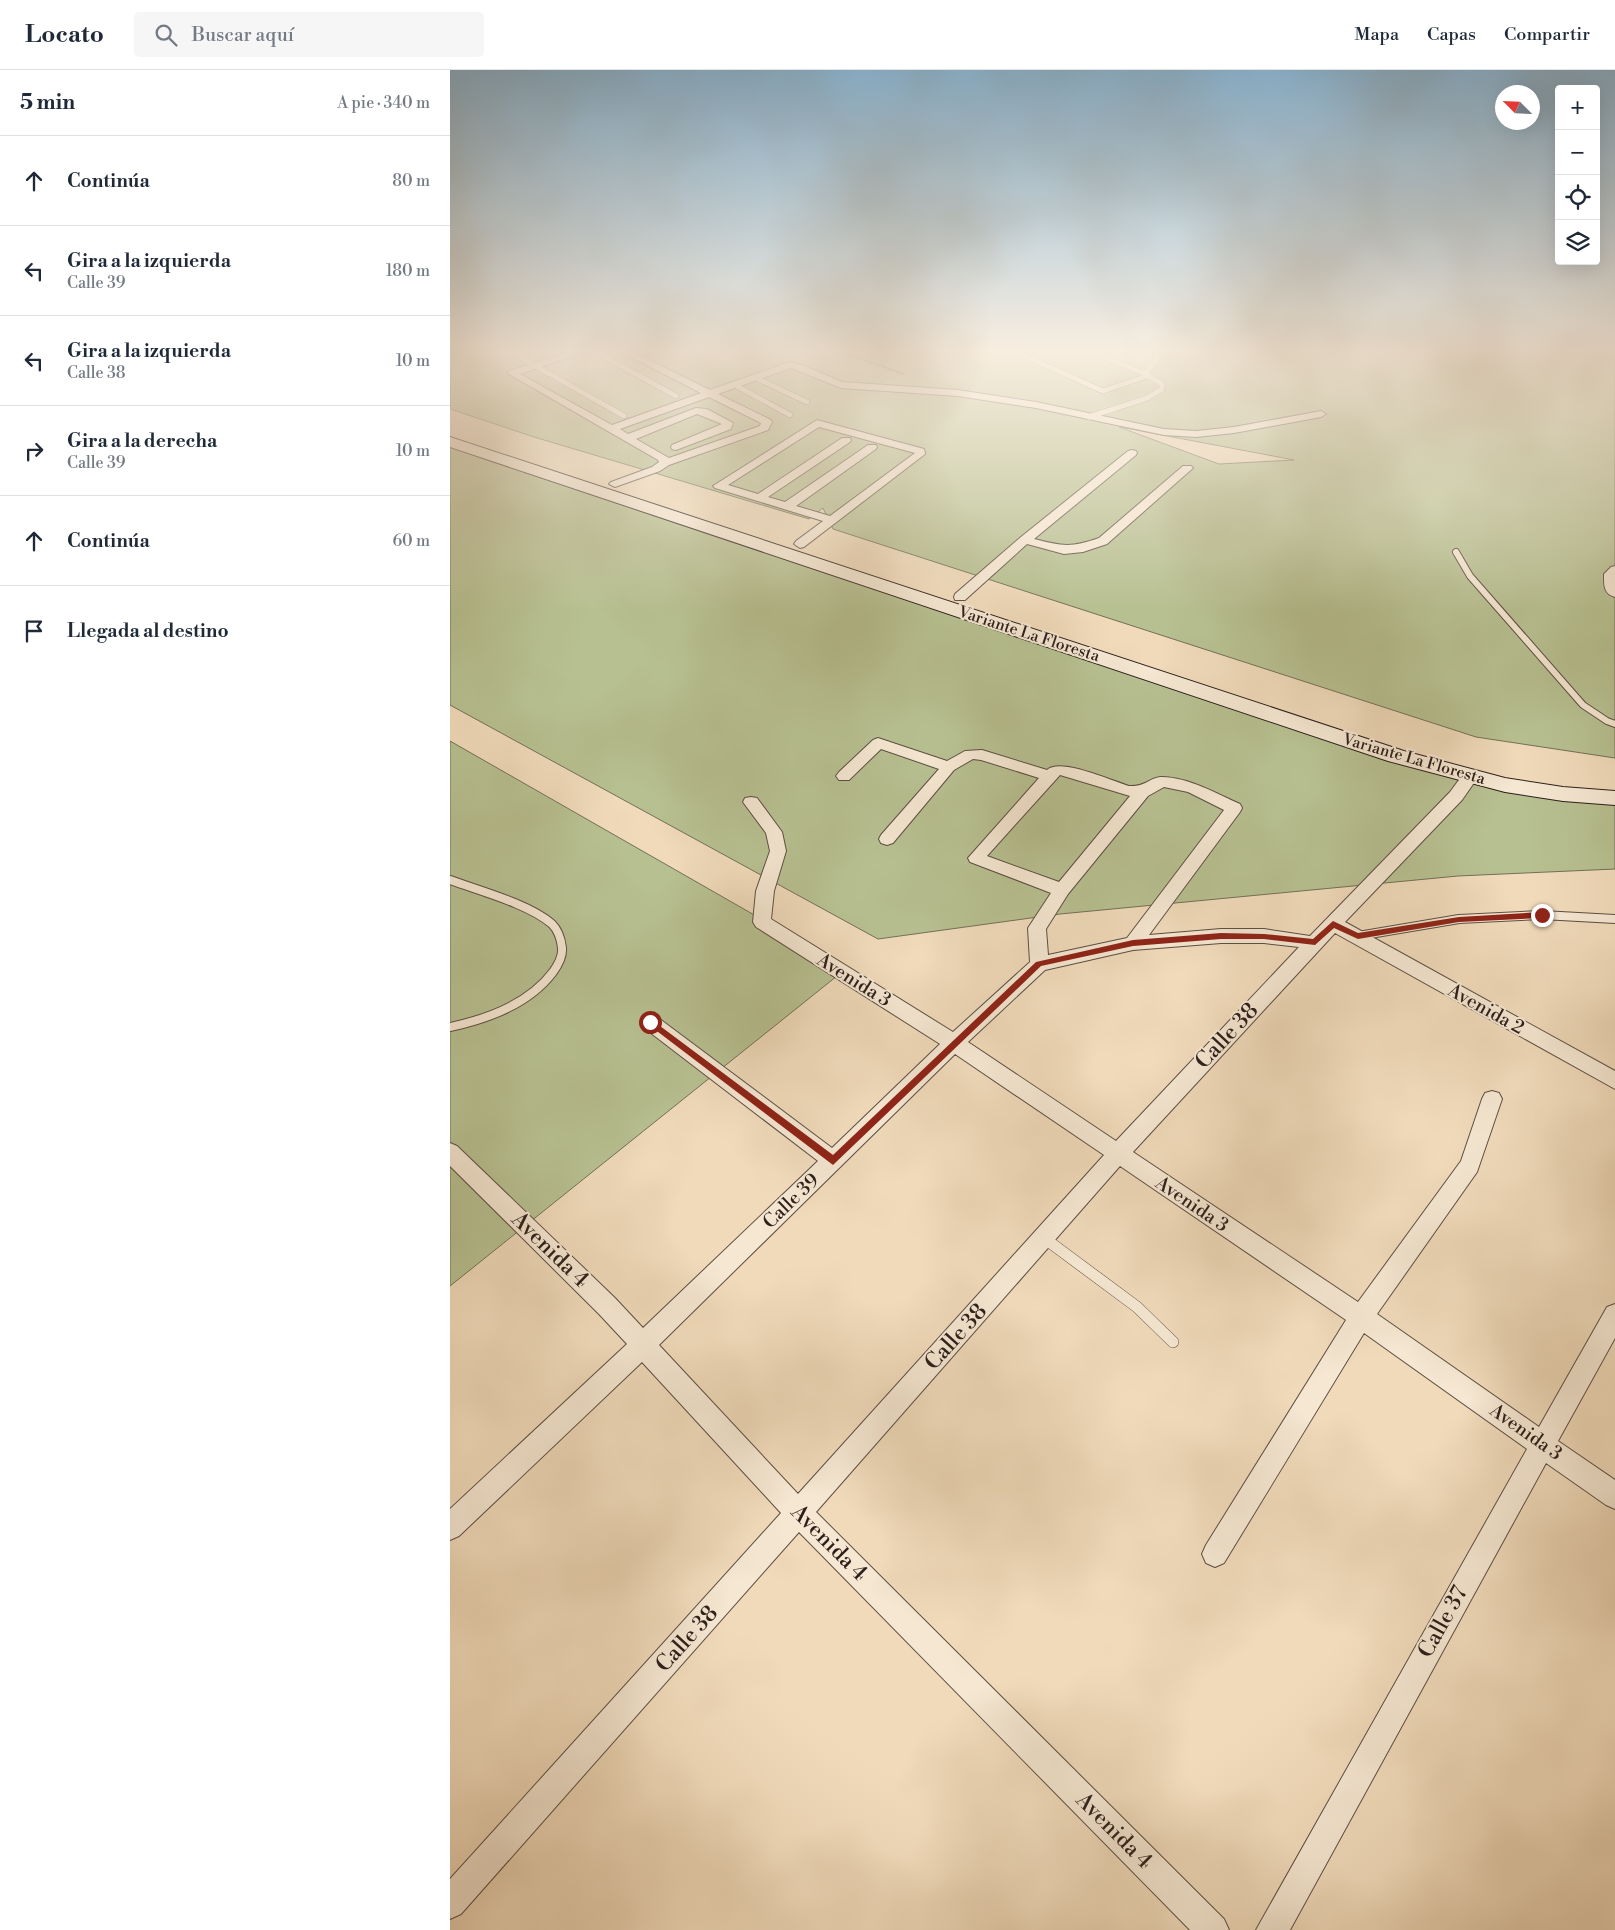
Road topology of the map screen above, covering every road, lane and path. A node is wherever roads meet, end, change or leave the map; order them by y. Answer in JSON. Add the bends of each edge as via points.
{"nodes":[{"id":1,"x":474,"y":438,"type":"edge"},
{"id":2,"x":628,"y":438,"type":"edge"},
{"id":3,"x":699,"y":438,"type":"edge"},
{"id":4,"x":737,"y":438,"type":"edge"},
{"id":5,"x":794,"y":438,"type":"edge"},
{"id":6,"x":871,"y":438,"type":"edge"},
{"id":7,"x":846,"y":440,"type":"dead end"},
{"id":8,"x":450,"y":442,"type":"edge"},
{"id":9,"x":872,"y":447,"type":"dead end"},
{"id":10,"x":1132,"y":453,"type":"dead end"},
{"id":11,"x":657,"y":454,"type":"junction"},
{"id":12,"x":665,"y":463,"type":"junction"},
{"id":13,"x":1187,"y":468,"type":"dead end"},
{"id":14,"x":615,"y":484,"type":"junction"},
{"id":15,"x":758,"y":499,"type":"junction"},
{"id":16,"x":786,"y":507,"type":"junction"},
{"id":17,"x":831,"y":520,"type":"junction"},
{"id":18,"x":1025,"y":540,"type":"junction"},
{"id":19,"x":804,"y":550,"type":"junction"},
{"id":20,"x":1456,"y":552,"type":"dead end"},
{"id":21,"x":1615,"y":570,"type":"edge"},
{"id":22,"x":1615,"y":593,"type":"edge"},
{"id":23,"x":960,"y":597,"type":"junction"},
{"id":24,"x":1615,"y":724,"type":"edge"},
{"id":25,"x":1399,"y":750,"type":"junction"},
{"id":26,"x":949,"y":767,"type":"junction"},
{"id":27,"x":844,"y":776,"type":"dead end"},
{"id":28,"x":1050,"y":776,"type":"junction"},
{"id":29,"x":1470,"y":777,"type":"junction"},
{"id":30,"x":1615,"y":781,"type":"edge"},
{"id":31,"x":1142,"y":792,"type":"junction"},
{"id":32,"x":1615,"y":798,"type":"edge"},
{"id":33,"x":752,"y":802,"type":"dead end"},
{"id":34,"x":887,"y":839,"type":"dead end"},
{"id":35,"x":450,"y":880,"type":"edge"},
{"id":36,"x":1062,"y":890,"type":"junction"},
{"id":37,"x":1615,"y":919,"type":"edge"},
{"id":38,"x":1333,"y":924,"type":"junction"},
{"id":39,"x":1358,"y":936,"type":"junction"},
{"id":40,"x":1315,"y":942,"type":"junction"},
{"id":41,"x":1133,"y":943,"type":"junction"},
{"id":42,"x":1039,"y":964,"type":"junction"},
{"id":43,"x":650,"y":1022,"type":"dead end"},
{"id":44,"x":450,"y":1027,"type":"edge"},
{"id":45,"x":954,"y":1043,"type":"junction"},
{"id":46,"x":1615,"y":1081,"type":"edge"},
{"id":47,"x":1492,"y":1099,"type":"dead end"},
{"id":48,"x":450,"y":1152,"type":"edge"},
{"id":49,"x":1117,"y":1154,"type":"junction"},
{"id":50,"x":833,"y":1161,"type":"junction"},
{"id":51,"x":1044,"y":1238,"type":"junction"},
{"id":52,"x":1615,"y":1315,"type":"edge"},
{"id":53,"x":1361,"y":1317,"type":"junction"},
{"id":54,"x":1173,"y":1342,"type":"dead end"},
{"id":55,"x":643,"y":1345,"type":"junction"},
{"id":56,"x":1543,"y":1443,"type":"junction"},
{"id":57,"x":1615,"y":1496,"type":"edge"},
{"id":58,"x":799,"y":1514,"type":"junction"},
{"id":59,"x":450,"y":1527,"type":"edge"},
{"id":60,"x":1215,"y":1554,"type":"dead end"},
{"id":61,"x":450,"y":1903,"type":"edge"},
{"id":62,"x":1213,"y":1930,"type":"edge"},
{"id":63,"x":1272,"y":1930,"type":"edge"}],
"edges":[{"from":1,"to":14,"type":"main road","name":"Variante La Floresta"},
{"from":2,"to":11,"type":"street"},
{"from":3,"to":11,"type":"street"},
{"from":4,"to":12,"type":"street"},
{"from":5,"to":15,"type":"street","via":[[719,486]]},
{"from":6,"to":17,"type":"street","via":[[920,451],[920,454]]},
{"from":7,"to":15,"type":"street"},
{"from":8,"to":19,"type":"main road","name":"Variante La Floresta"},
{"from":9,"to":16,"type":"street"},
{"from":10,"to":18,"type":"street"},
{"from":11,"to":12,"type":"street"},
{"from":12,"to":14,"type":"street"},
{"from":13,"to":18,"type":"street","via":[[1103,541],[1064,550]]},
{"from":14,"to":19,"type":"main road","name":"Variante La Floresta"},
{"from":15,"to":16,"type":"street"},
{"from":16,"to":17,"type":"street"},
{"from":17,"to":19,"type":"street"},
{"from":18,"to":23,"type":"street"},
{"from":19,"to":23,"type":"main road","name":"Variante La Floresta"},
{"from":19,"to":25,"type":"main road","name":"Variante La Floresta"},
{"from":20,"to":24,"type":"lane","via":[[1470,576],[1583,705]]},
{"from":21,"to":22,"type":"street","via":[[1610,574],[1610,587]]},
{"from":23,"to":25,"type":"main road","name":"Variante La Floresta"},
{"from":25,"to":29,"type":"main road","name":"Variante La Floresta"},
{"from":25,"to":30,"type":"main road","name":"Variante La Floresta","via":[[1509,772],[1559,779]]},
{"from":26,"to":27,"type":"street","via":[[878,743]]},
{"from":26,"to":28,"type":"street","via":[[970,754],[982,755]]},
{"from":26,"to":34,"type":"street"},
{"from":28,"to":31,"type":"street","via":[[1056,770],[1064,770],[1128,791]]},
{"from":28,"to":36,"type":"street","via":[[976,858]]},
{"from":29,"to":32,"type":"main road","name":"Variante La Floresta","via":[[1563,794]]},
{"from":29,"to":38,"type":"street","name":"Calle 38","via":[[1456,796]]},
{"from":31,"to":36,"type":"street"},
{"from":31,"to":41,"type":"street","via":[[1162,782],[1192,788],[1234,808]]},
{"from":33,"to":45,"type":"street","name":"Avenida 3","via":[[774,832],[778,851],[766,891],[762,922]]},
{"from":35,"to":44,"type":"lane","via":[[537,913],[561,933],[564,950],[554,969],[524,998],[495,1014]]},
{"from":36,"to":42,"type":"street","via":[[1037,928]]},
{"from":37,"to":39,"type":"lane","via":[[1542,915],[1459,919]]},
{"from":38,"to":39,"type":"street"},
{"from":38,"to":40,"type":"street","name":"Calle 38"},
{"from":39,"to":46,"type":"street","name":"Avenida 2"},
{"from":40,"to":41,"type":"street","via":[[1264,936],[1221,936]]},
{"from":40,"to":49,"type":"street","name":"Calle 38"},
{"from":41,"to":42,"type":"street"},
{"from":42,"to":45,"type":"street","name":"Calle 39"},
{"from":43,"to":50,"type":"street"},
{"from":45,"to":49,"type":"street","name":"Avenida 3"},
{"from":45,"to":50,"type":"street","name":"Calle 39"},
{"from":47,"to":53,"type":"street","via":[[1470,1165]]},
{"from":48,"to":55,"type":"street","name":"Avenida 4","via":[[608,1306]]},
{"from":49,"to":51,"type":"street","name":"Calle 38"},
{"from":49,"to":53,"type":"street","name":"Avenida 3"},
{"from":50,"to":55,"type":"street","name":"Calle 39"},
{"from":51,"to":54,"type":"lane","via":[[1137,1307]]},
{"from":51,"to":58,"type":"street","name":"Calle 38"},
{"from":52,"to":56,"type":"street","name":"Calle 37"},
{"from":53,"to":56,"type":"street","name":"Avenida 3"},
{"from":53,"to":60,"type":"street"},
{"from":55,"to":58,"type":"street","name":"Avenida 4"},
{"from":55,"to":59,"type":"street","name":"Calle 39"},
{"from":56,"to":57,"type":"street","name":"Avenida 3"},
{"from":56,"to":63,"type":"street","name":"Calle 37"},
{"from":58,"to":61,"type":"street","name":"Calle 38"},
{"from":58,"to":62,"type":"street","name":"Avenida 4"}]}
